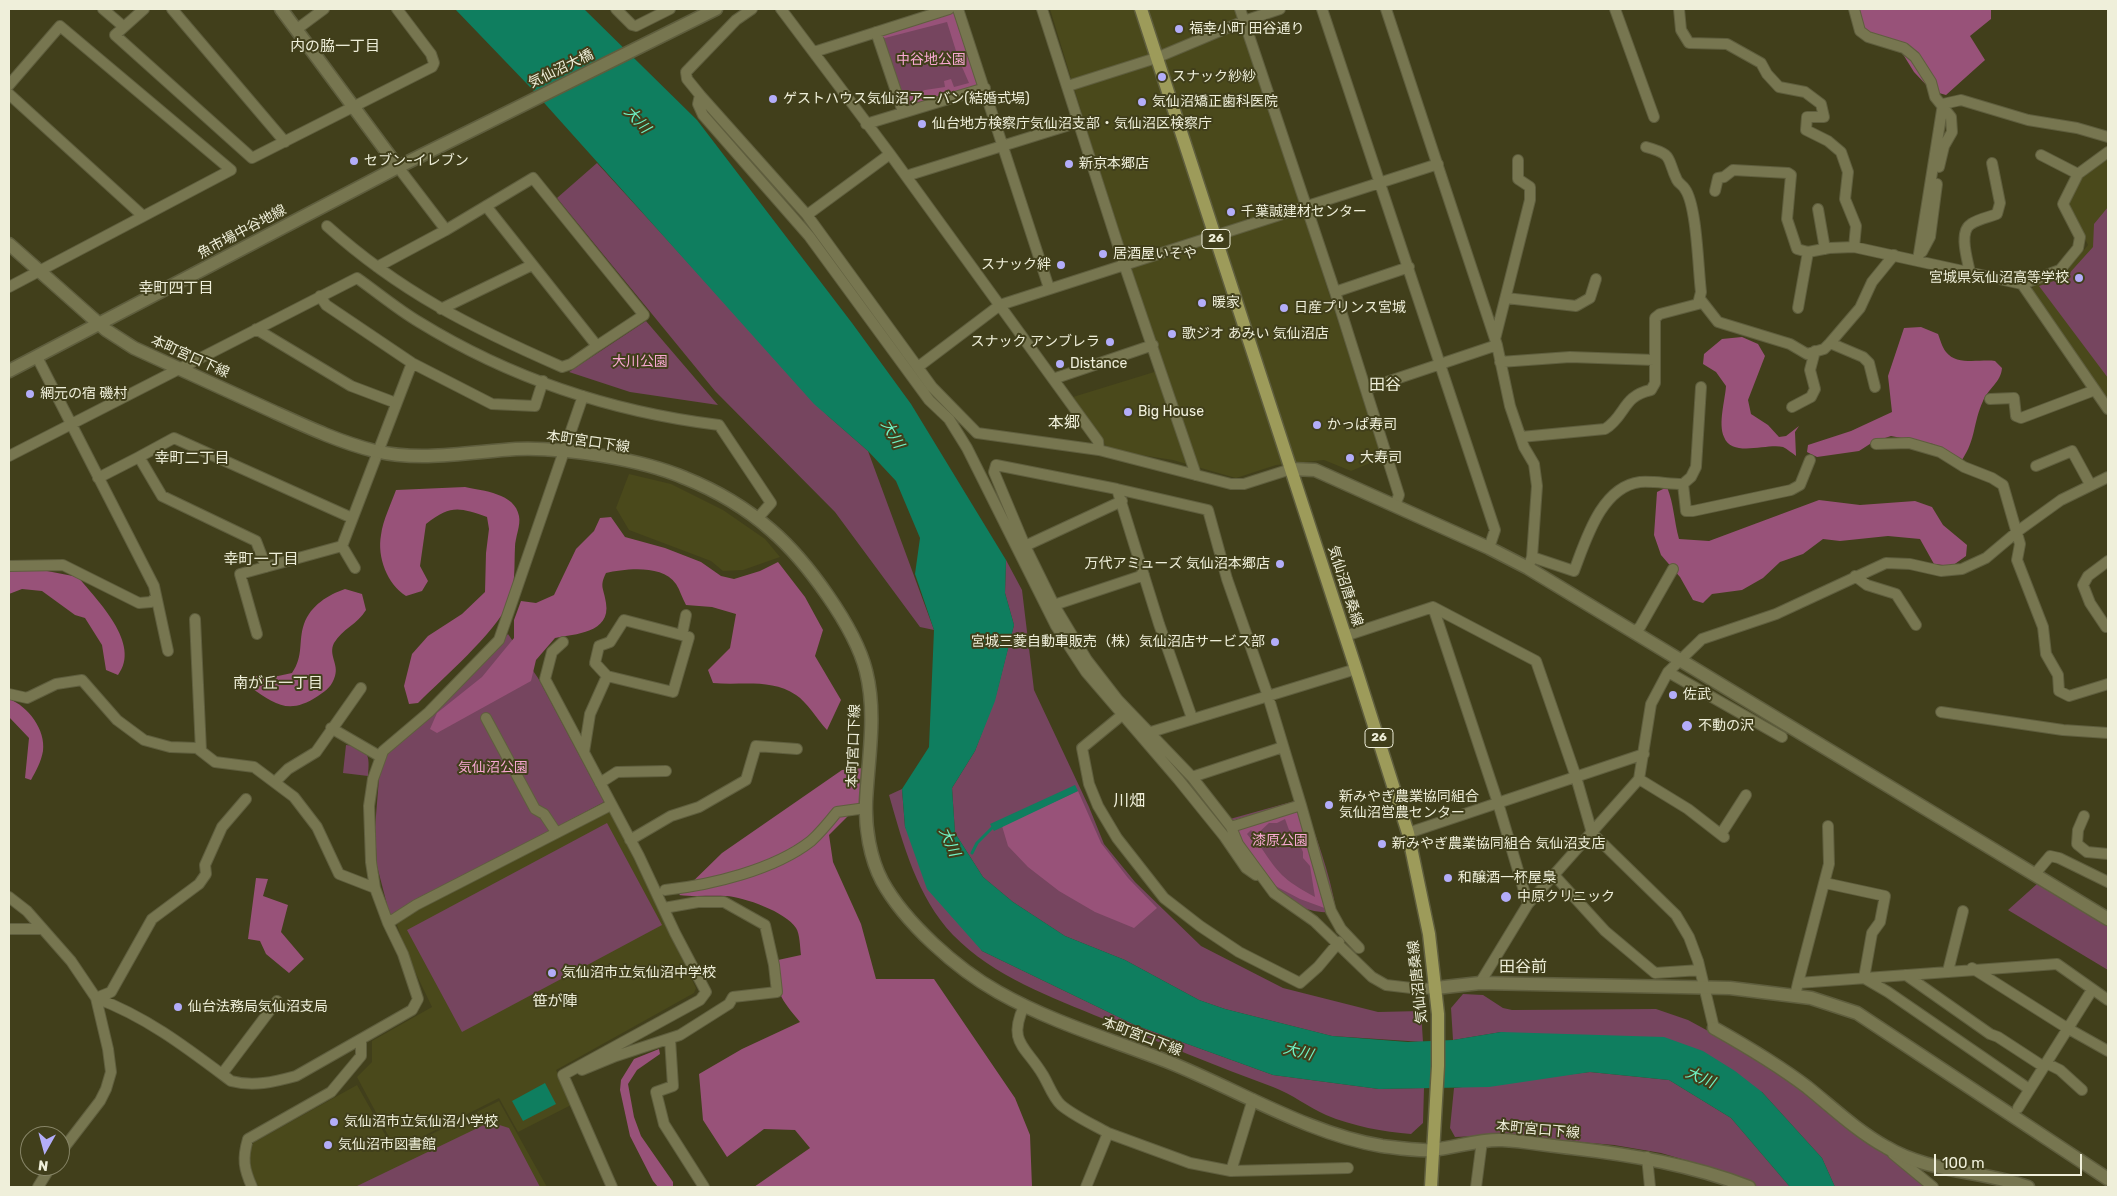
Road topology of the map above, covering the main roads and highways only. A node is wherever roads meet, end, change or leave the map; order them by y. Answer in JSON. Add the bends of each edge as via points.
{"nodes":[{"id":1,"x":1141,"y":9,"type":"edge"},
{"id":2,"x":1431,"y":1187,"type":"edge"}],
"edges":[{"from":1,"to":2,"type":"main road","name":"気仙沼唐桑線","number":"26","via":[[1408,833],[1419,881],[1438,1014]]}]}
